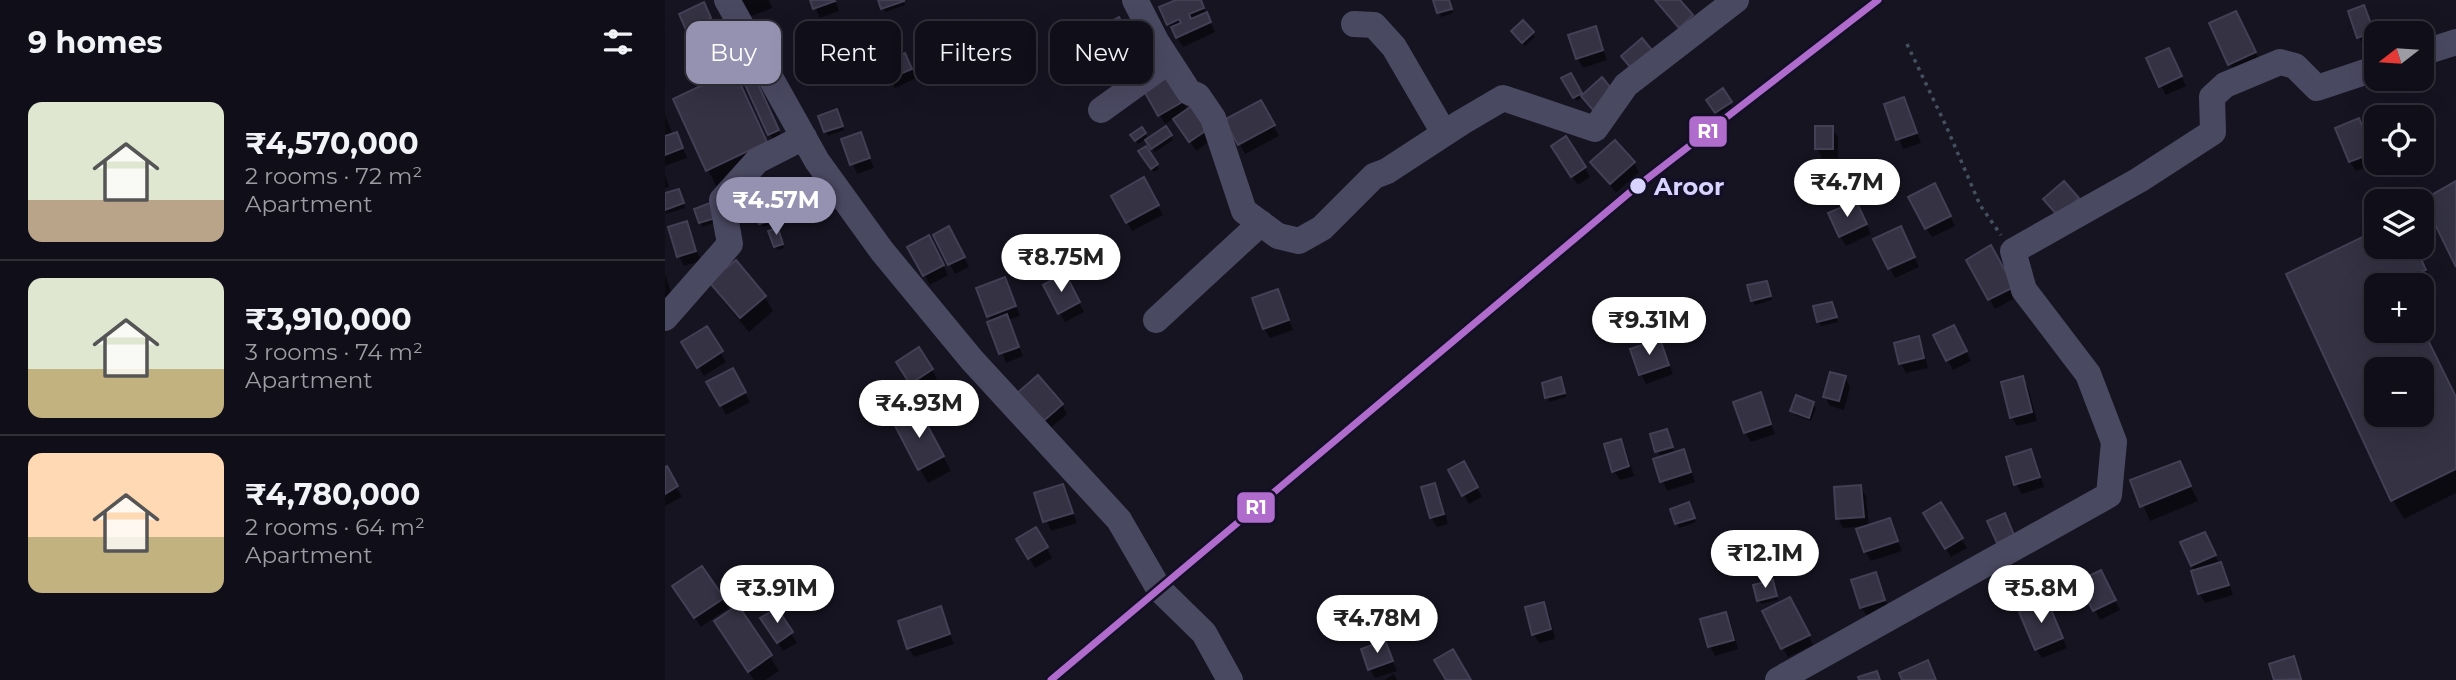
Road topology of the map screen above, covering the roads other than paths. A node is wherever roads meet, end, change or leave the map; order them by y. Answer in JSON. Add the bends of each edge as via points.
{"nodes":[{"id":1,"x":727,"y":0,"type":"edge"},
{"id":2,"x":1135,"y":0,"type":"edge"},
{"id":3,"x":1736,"y":0,"type":"edge"},
{"id":4,"x":1354,"y":24,"type":"dead end"},
{"id":5,"x":2456,"y":42,"type":"edge"},
{"id":6,"x":2434,"y":49,"type":"edge"},
{"id":7,"x":1169,"y":61,"type":"junction"},
{"id":8,"x":2364,"y":72,"type":"edge"},
{"id":9,"x":1101,"y":110,"type":"dead end"},
{"id":10,"x":1444,"y":133,"type":"junction"},
{"id":11,"x":804,"y":137,"type":"junction"},
{"id":12,"x":1261,"y":223,"type":"junction"},
{"id":13,"x":665,"y":318,"type":"edge"},
{"id":14,"x":1156,"y":320,"type":"dead end"},
{"id":15,"x":1230,"y":680,"type":"edge"},
{"id":16,"x":1778,"y":680,"type":"edge"}],
"edges":[{"from":1,"to":11,"type":"street"},
{"from":2,"to":7,"type":"street"},
{"from":3,"to":10,"type":"street","via":[[1626,85],[1595,129],[1503,98]]},
{"from":4,"to":10,"type":"street","via":[[1374,25],[1394,47]]},
{"from":5,"to":6,"type":"street"},
{"from":7,"to":9,"type":"street"},
{"from":7,"to":12,"type":"street","via":[[1213,118],[1244,211]]},
{"from":8,"to":16,"type":"street","via":[[2317,88],[2295,66],[2280,62],[2225,85],[2212,97],[2213,132],[2013,251],[2024,290],[2088,374],[2113,442],[2109,495]]},
{"from":10,"to":12,"type":"street","via":[[1374,176],[1322,228],[1299,241],[1278,236]]},
{"from":11,"to":13,"type":"street","via":[[757,160],[722,200],[730,244]]},
{"from":11,"to":15,"type":"street","via":[[882,251],[972,360],[1119,520],[1159,589],[1204,633]]},
{"from":12,"to":14,"type":"street"}]}
